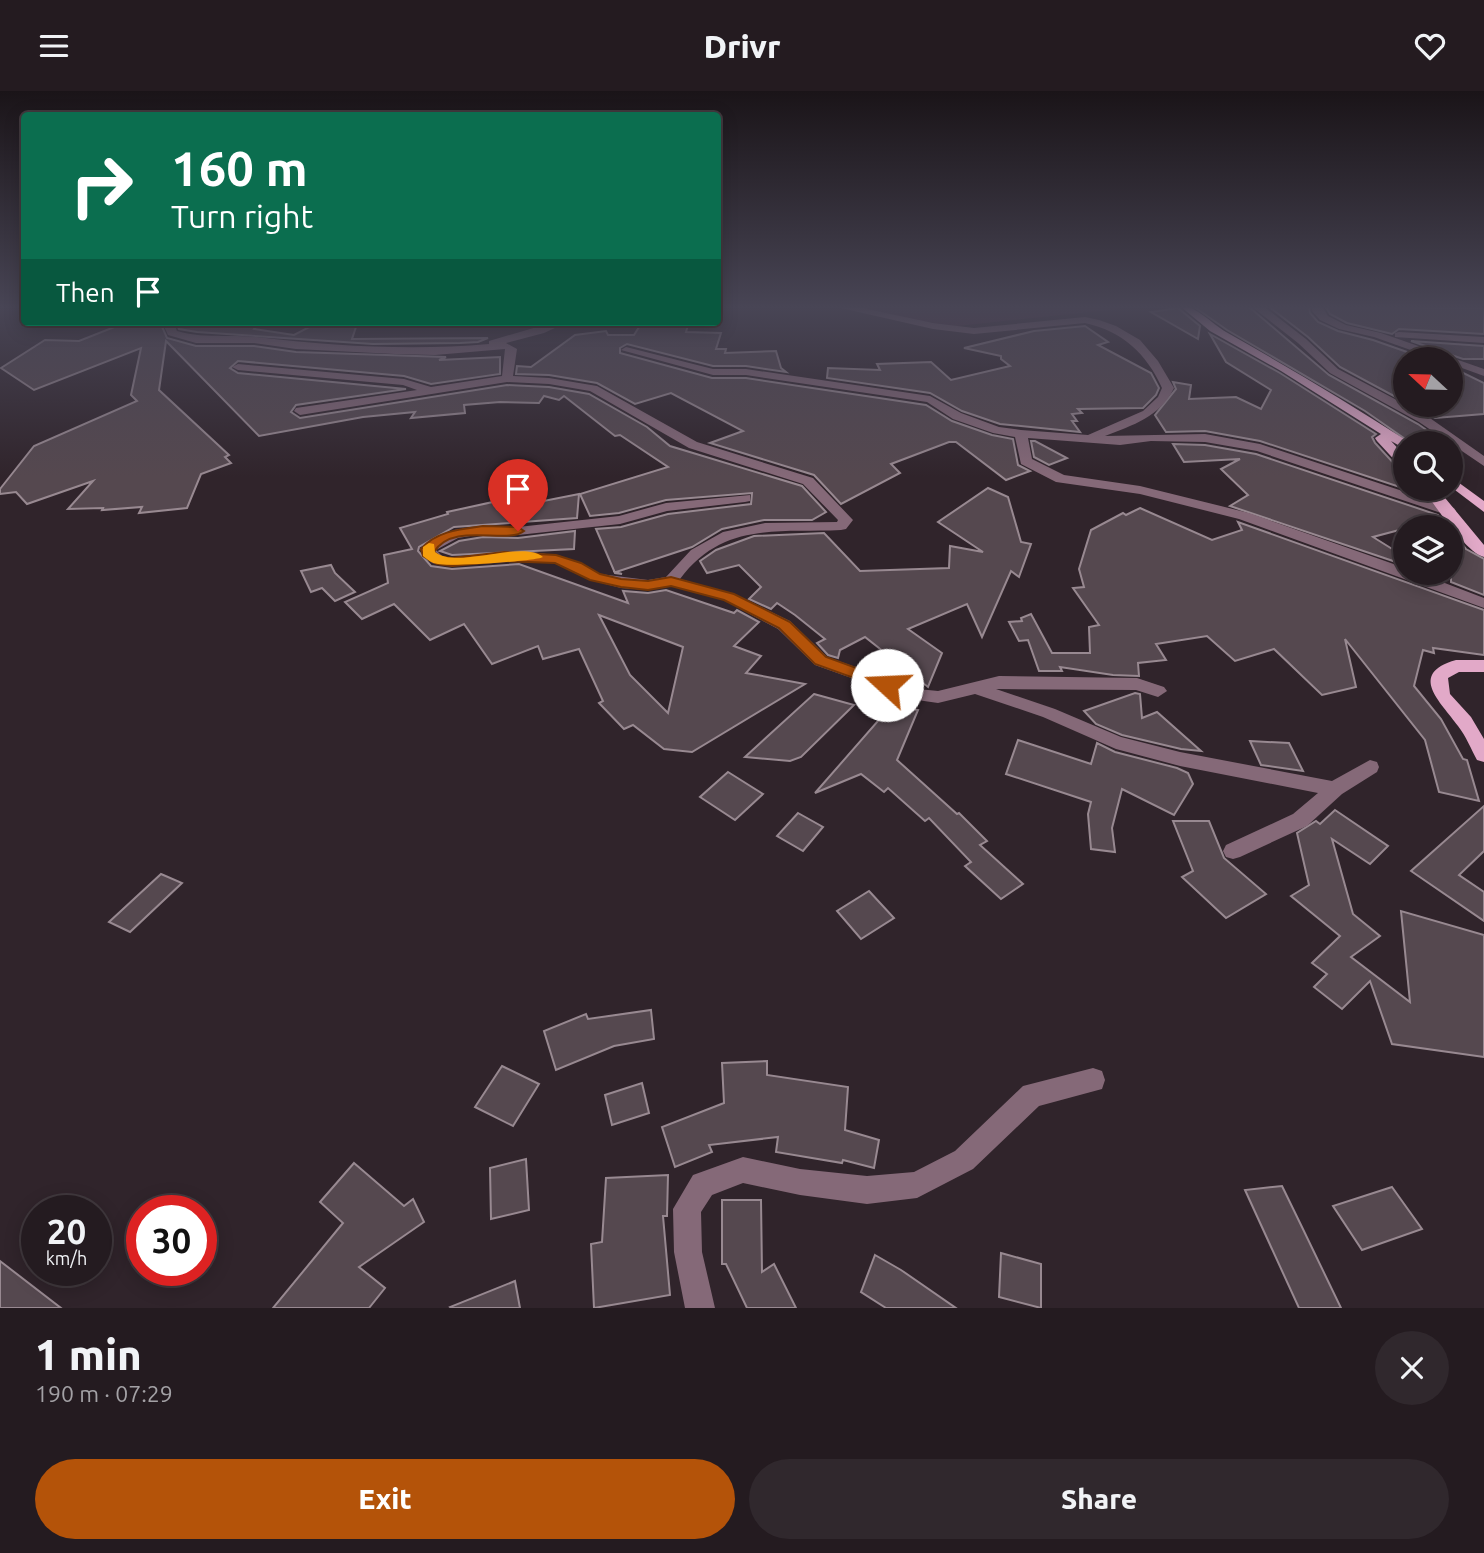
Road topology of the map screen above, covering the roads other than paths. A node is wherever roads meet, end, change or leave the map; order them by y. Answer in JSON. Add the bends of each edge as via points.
{"nodes":[{"id":1,"x":510,"y":363,"type":"edge"},
{"id":2,"x":677,"y":363,"type":"edge"},
{"id":3,"x":1157,"y":363,"type":"edge"},
{"id":4,"x":1274,"y":363,"type":"edge"},
{"id":5,"x":1325,"y":363,"type":"edge"},
{"id":6,"x":1463,"y":365,"type":"edge"},
{"id":7,"x":238,"y":367,"type":"dead end"},
{"id":8,"x":1484,"y":373,"type":"edge"},
{"id":9,"x":507,"y":379,"type":"junction"},
{"id":10,"x":434,"y":391,"type":"junction"},
{"id":11,"x":300,"y":411,"type":"dead end"},
{"id":12,"x":1378,"y":427,"type":"junction"},
{"id":13,"x":1021,"y":434,"type":"junction"},
{"id":14,"x":1393,"y":437,"type":"edge"},
{"id":15,"x":1090,"y":439,"type":"junction"},
{"id":16,"x":1393,"y":452,"type":"edge"},
{"id":17,"x":1484,"y":462,"type":"edge"},
{"id":18,"x":1463,"y":491,"type":"edge"},
{"id":19,"x":745,"y":498,"type":"dead end"},
{"id":20,"x":1440,"y":501,"type":"edge"},
{"id":21,"x":1484,"y":508,"type":"edge"},
{"id":22,"x":1449,"y":511,"type":"junction"},
{"id":23,"x":1484,"y":553,"type":"edge"},
{"id":24,"x":671,"y":581,"type":"junction"},
{"id":25,"x":1484,"y":603,"type":"edge"},
{"id":26,"x":1484,"y":666,"type":"edge"},
{"id":27,"x":976,"y":688,"type":"junction"},
{"id":28,"x":1158,"y":691,"type":"dead end"},
{"id":29,"x":1484,"y":755,"type":"edge"},
{"id":30,"x":1370,"y":767,"type":"dead end"},
{"id":31,"x":1335,"y":789,"type":"junction"},
{"id":32,"x":1233,"y":851,"type":"dead end"},
{"id":33,"x":1093,"y":1080,"type":"dead end"},
{"id":34,"x":700,"y":1308,"type":"edge"}],
"edges":[{"from":1,"to":9,"type":"street"},
{"from":2,"to":13,"type":"street","via":[[713,372],[746,372],[930,399],[957,416]]},
{"from":3,"to":15,"type":"street","via":[[1168,388],[1164,401],[1154,411]]},
{"from":4,"to":12,"type":"main road"},
{"from":5,"to":17,"type":"street","via":[[1423,419]]},
{"from":6,"to":8,"type":"street"},
{"from":7,"to":10,"type":"street","via":[[404,382]]},
{"from":9,"to":10,"type":"street"},
{"from":9,"to":24,"type":"street","via":[[593,388],[692,445],[808,481],[846,520],[841,526],[760,527],[718,539],[684,562]]},
{"from":10,"to":11,"type":"street"},
{"from":12,"to":14,"type":"main road"},
{"from":12,"to":16,"type":"main road","via":[[1382,441]]},
{"from":13,"to":15,"type":"street"},
{"from":13,"to":25,"type":"street","via":[[1026,461],[1061,479],[1140,490],[1244,516]]},
{"from":15,"to":22,"type":"street","via":[[1205,437],[1260,447]]},
{"from":18,"to":21,"type":"main road"},
{"from":19,"to":24,"type":"street","via":[[666,507],[620,520],[454,534],[427,549],[444,561],[533,556],[556,559],[621,583]]},
{"from":20,"to":22,"type":"main road"},
{"from":22,"to":23,"type":"main road","via":[[1466,538]]},
{"from":24,"to":27,"type":"street","via":[[760,611],[785,625],[821,661],[887,685],[938,697]]},
{"from":26,"to":29,"type":"main road","via":[[1456,666],[1439,676],[1442,695]]},
{"from":27,"to":28,"type":"street","via":[[999,682],[1090,682],[1137,684]]},
{"from":27,"to":31,"type":"street","via":[[1116,742]]},
{"from":30,"to":31,"type":"street"},
{"from":31,"to":32,"type":"street","via":[[1300,820]]},
{"from":33,"to":34,"type":"street","via":[[1032,1095],[964,1160],[917,1185],[867,1190],[743,1170],[703,1185],[687,1209],[688,1252]]}]}
